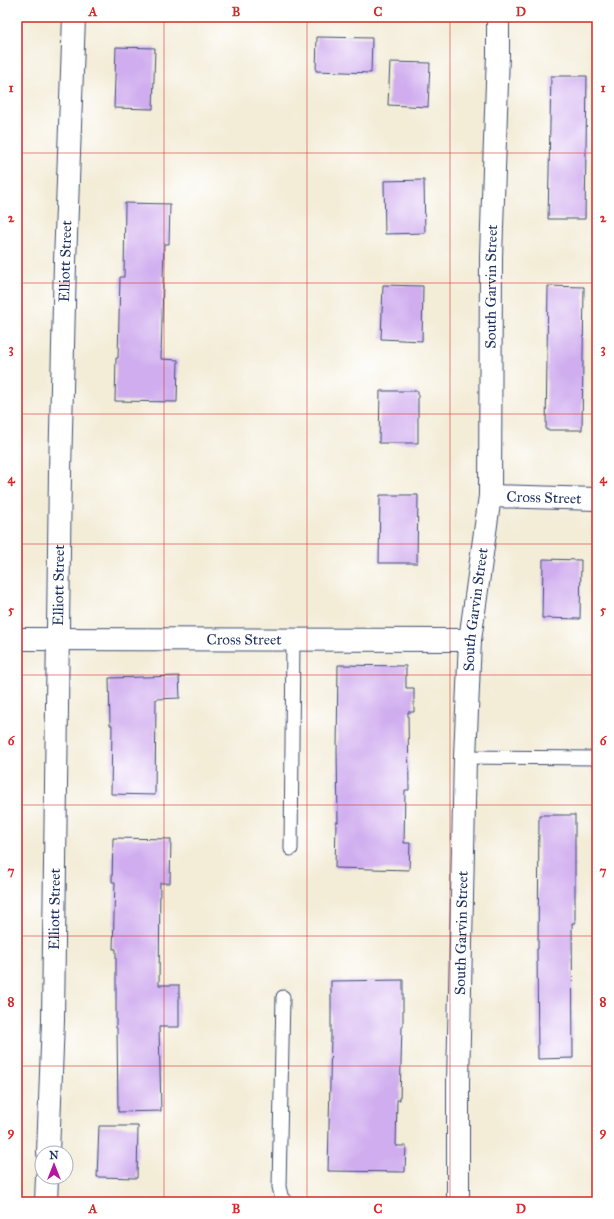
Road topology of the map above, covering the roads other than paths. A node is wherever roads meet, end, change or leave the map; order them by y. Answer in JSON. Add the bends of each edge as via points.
{"nodes":[{"id":1,"x":74,"y":17,"type":"edge"},
{"id":2,"x":498,"y":17,"type":"edge"},
{"id":3,"x":490,"y":496,"type":"junction"},
{"id":4,"x":597,"y":499,"type":"edge"},
{"id":5,"x":17,"y":639,"type":"edge"},
{"id":6,"x":58,"y":639,"type":"junction"},
{"id":7,"x":293,"y":640,"type":"junction"},
{"id":8,"x":470,"y":640,"type":"junction"},
{"id":9,"x":465,"y":757,"type":"junction"},
{"id":10,"x":597,"y":758,"type":"edge"},
{"id":11,"x":291,"y":849,"type":"dead end"},
{"id":12,"x":284,"y":997,"type":"dead end"},
{"id":13,"x":48,"y":1145,"type":"edge"},
{"id":14,"x":47,"y":1185,"type":"edge"},
{"id":15,"x":46,"y":1202,"type":"edge"},
{"id":16,"x":287,"y":1202,"type":"edge"},
{"id":17,"x":458,"y":1202,"type":"edge"}],
"edges":[{"from":1,"to":6,"type":"street","name":"Elliott Street","via":[[61,402]]},
{"from":2,"to":3,"type":"street","name":"South Garvin Street","via":[[491,256]]},
{"from":3,"to":4,"type":"street","name":"Cross Street"},
{"from":3,"to":8,"type":"street","name":"South Garvin Street"},
{"from":5,"to":6,"type":"street","name":"Cross Street"},
{"from":6,"to":7,"type":"street","name":"Cross Street"},
{"from":6,"to":13,"type":"street","name":"Elliott Street","via":[[53,1012]]},
{"from":7,"to":8,"type":"street","name":"Cross Street"},
{"from":7,"to":11,"type":"lane"},
{"from":8,"to":9,"type":"street","name":"South Garvin Street"},
{"from":9,"to":10,"type":"lane"},
{"from":9,"to":17,"type":"street","name":"South Garvin Street"},
{"from":12,"to":16,"type":"lane","via":[[279,1187],[282,1199]]},
{"from":14,"to":15,"type":"street"}]}
